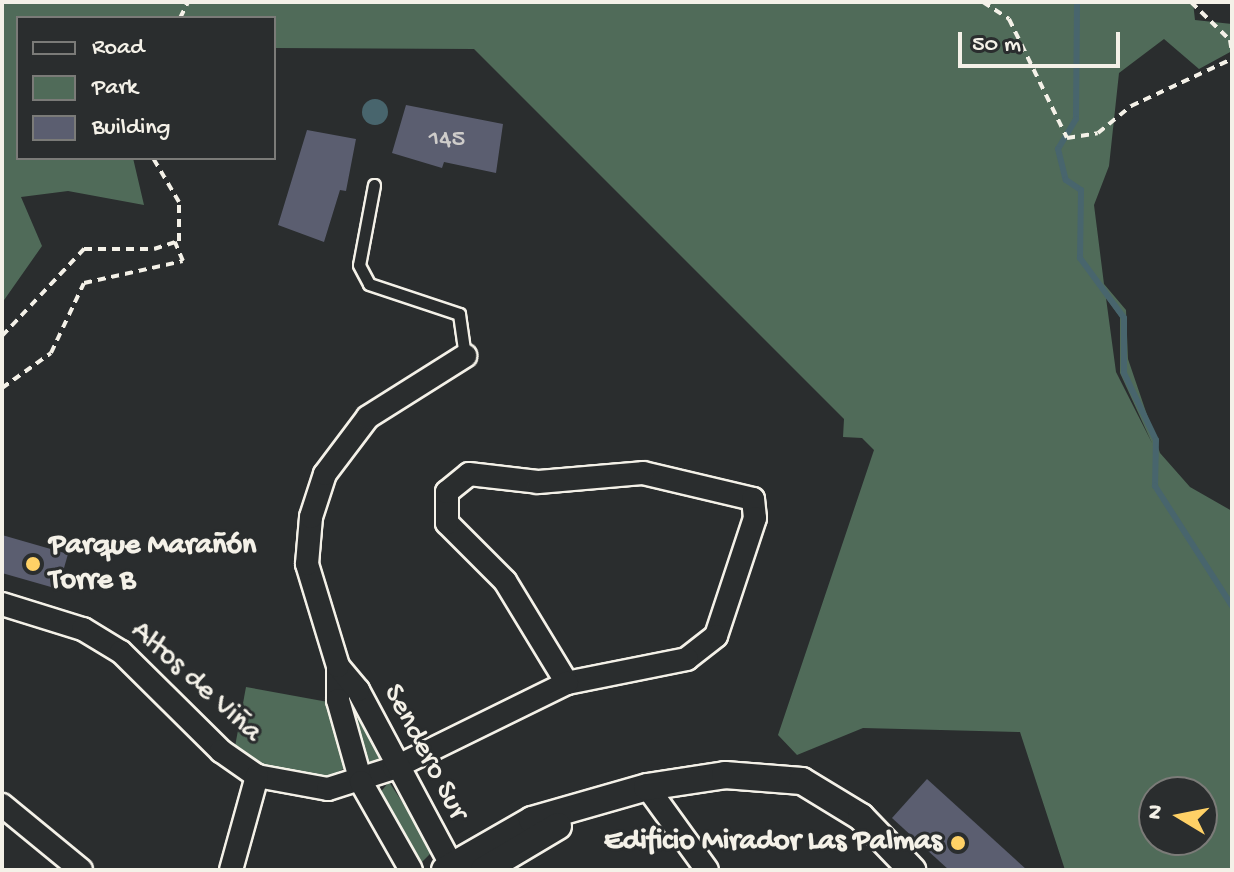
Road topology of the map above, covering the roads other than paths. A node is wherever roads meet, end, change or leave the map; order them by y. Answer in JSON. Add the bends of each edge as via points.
{"nodes":[{"id":1,"x":374,"y":185,"type":"dead end"},
{"id":2,"x":465,"y":356,"type":"joint"},
{"id":3,"x":2,"y":604,"type":"edge"},
{"id":4,"x":338,"y":666,"type":"junction"},
{"id":5,"x":567,"y":683,"type":"junction"},
{"id":6,"x":394,"y":768,"type":"junction"},
{"id":7,"x":257,"y":776,"type":"junction"},
{"id":8,"x":361,"y":782,"type":"junction"},
{"id":9,"x":647,"y":787,"type":"junction"},
{"id":10,"x":602,"y":801,"type":"junction"},
{"id":11,"x":4,"y":808,"type":"edge"},
{"id":12,"x":450,"y":869,"type":"edge"},
{"id":13,"x":81,"y":870,"type":"edge"},
{"id":14,"x":231,"y":870,"type":"edge"},
{"id":15,"x":411,"y":870,"type":"edge"},
{"id":16,"x":484,"y":870,"type":"edge"},
{"id":17,"x":707,"y":870,"type":"edge"},
{"id":18,"x":912,"y":870,"type":"edge"}],
"edges":[{"from":1,"to":2,"type":"lane","via":[[359,265],[369,284],[459,314]]},
{"from":2,"to":4,"type":"street","name":"Sendero Sur","via":[[368,417],[325,474],[311,517],[307,564]]},
{"from":3,"to":7,"type":"street","name":"Altos de Viña","via":[[83,629],[121,652],[221,751]]},
{"from":4,"to":6,"type":"street","name":"Sendero Sur","via":[[358,690]]},
{"from":4,"to":8,"type":"street","name":"Sendero Sur","via":[[338,700]]},
{"from":5,"to":5,"type":"street","name":"Altos de Viña","via":[[707,650],[750,537],[753,499],[643,473],[538,482],[469,474],[447,492],[447,523],[505,581]]},
{"from":5,"to":6,"type":"street","name":"Altos de Viña"},
{"from":6,"to":8,"type":"street","name":"Altos de Viña"},
{"from":6,"to":12,"type":"street","name":"Sendero Sur"},
{"from":7,"to":8,"type":"street","name":"Altos de Viña","via":[[328,789]]},
{"from":7,"to":14,"type":"street","name":"Altos de Viña"},
{"from":8,"to":15,"type":"street","name":"Sendero Sur"},
{"from":9,"to":10,"type":"street"},
{"from":9,"to":17,"type":"street"},
{"from":9,"to":18,"type":"street","via":[[725,775],[802,781],[861,817]]},
{"from":10,"to":12,"type":"street","via":[[532,820]]},
{"from":10,"to":16,"type":"street"},
{"from":11,"to":13,"type":"street"}]}
